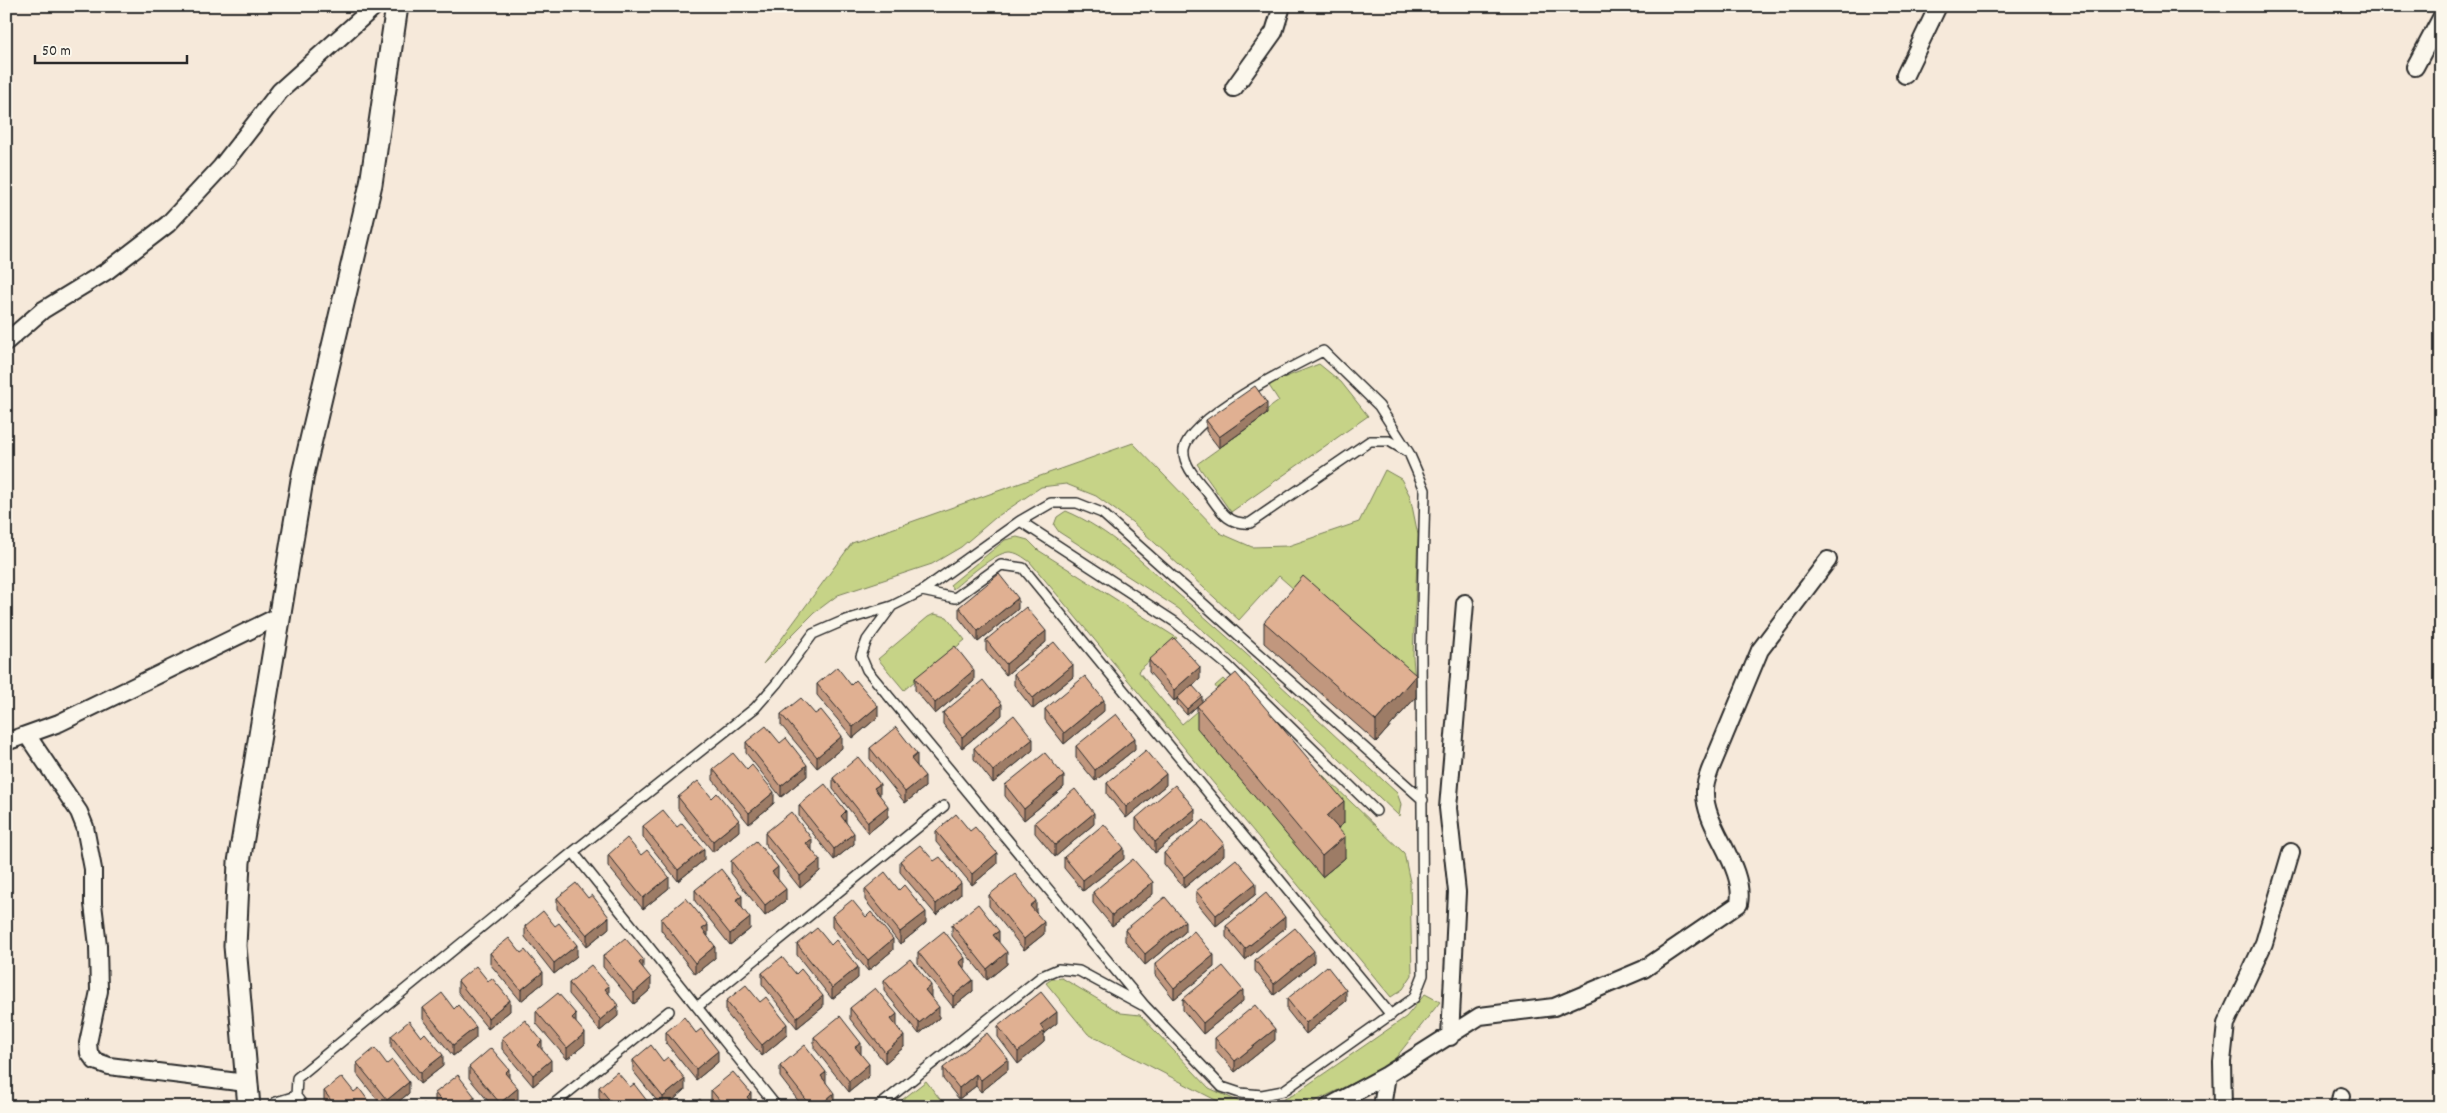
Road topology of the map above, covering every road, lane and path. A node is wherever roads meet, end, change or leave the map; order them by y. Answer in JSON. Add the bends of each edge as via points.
{"nodes":[{"id":1,"x":374,"y":6,"type":"edge"},
{"id":2,"x":397,"y":6,"type":"edge"},
{"id":3,"x":1282,"y":6,"type":"edge"},
{"id":4,"x":1938,"y":6,"type":"edge"},
{"id":5,"x":2441,"y":18,"type":"edge"},
{"id":6,"x":2415,"y":66,"type":"dead end"},
{"id":7,"x":1905,"y":75,"type":"dead end"},
{"id":8,"x":1234,"y":88,"type":"dead end"},
{"id":9,"x":6,"y":342,"type":"edge"},
{"id":10,"x":1410,"y":453,"type":"junction"},
{"id":11,"x":1020,"y":521,"type":"junction"},
{"id":12,"x":1828,"y":560,"type":"dead end"},
{"id":13,"x":922,"y":591,"type":"junction"},
{"id":14,"x":1465,"y":603,"type":"dead end"},
{"id":15,"x":892,"y":606,"type":"junction"},
{"id":16,"x":279,"y":616,"type":"junction"},
{"id":17,"x":27,"y":735,"type":"junction"},
{"id":18,"x":6,"y":742,"type":"edge"},
{"id":19,"x":1422,"y":800,"type":"junction"},
{"id":20,"x":944,"y":806,"type":"dead end"},
{"id":21,"x":1376,"y":811,"type":"dead end"},
{"id":22,"x":573,"y":852,"type":"junction"},
{"id":23,"x":2291,"y":852,"type":"dead end"},
{"id":24,"x":1145,"y":1006,"type":"junction"},
{"id":25,"x":697,"y":1007,"type":"junction"},
{"id":26,"x":669,"y":1011,"type":"dead end"},
{"id":27,"x":1391,"y":1015,"type":"junction"},
{"id":28,"x":1450,"y":1037,"type":"junction"},
{"id":29,"x":1387,"y":1075,"type":"junction"},
{"id":30,"x":246,"y":1083,"type":"junction"},
{"id":31,"x":296,"y":1096,"type":"junction"},
{"id":32,"x":249,"y":1107,"type":"edge"},
{"id":33,"x":270,"y":1107,"type":"edge"},
{"id":34,"x":304,"y":1107,"type":"edge"},
{"id":35,"x":550,"y":1107,"type":"edge"},
{"id":36,"x":777,"y":1107,"type":"edge"},
{"id":37,"x":878,"y":1107,"type":"edge"},
{"id":38,"x":1328,"y":1107,"type":"edge"},
{"id":39,"x":1382,"y":1107,"type":"edge"},
{"id":40,"x":2223,"y":1107,"type":"edge"}],
"edges":[{"from":1,"to":9,"type":"street","via":[[280,91],[221,167],[168,224],[107,271],[42,310]]},
{"from":2,"to":16,"type":"street","via":[[371,184],[303,474]]},
{"from":3,"to":8,"type":"street","via":[[1274,32]]},
{"from":4,"to":7,"type":"street"},
{"from":5,"to":6,"type":"street"},
{"from":10,"to":10,"type":"lane","via":[[1389,441],[1370,441],[1250,524],[1238,524],[1226,518],[1189,469],[1184,450],[1191,432],[1257,385],[1322,351],[1379,406]]},
{"from":10,"to":19,"type":"lane","via":[[1425,490]]},
{"from":11,"to":13,"type":"lane"},
{"from":11,"to":19,"type":"lane","via":[[1051,503],[1077,502],[1102,513]]},
{"from":11,"to":21,"type":"lane","via":[[1175,622],[1227,665]]},
{"from":12,"to":28,"type":"street","via":[[1760,650],[1710,770],[1705,791],[1710,814],[1738,880],[1739,904],[1644,969],[1554,1007],[1480,1016]]},
{"from":13,"to":15,"type":"lane"},
{"from":13,"to":27,"type":"lane","via":[[955,598],[1001,565],[1024,568]]},
{"from":14,"to":28,"type":"street","via":[[1448,808],[1457,892]]},
{"from":15,"to":22,"type":"lane","via":[[813,634],[755,708]]},
{"from":15,"to":24,"type":"lane","via":[[867,640],[861,656],[867,670]]},
{"from":16,"to":17,"type":"street","via":[[138,687]]},
{"from":16,"to":30,"type":"street","via":[[239,862],[235,946]]},
{"from":17,"to":18,"type":"street"},
{"from":17,"to":30,"type":"street","via":[[79,812],[85,827],[93,869],[99,991],[88,1043],[89,1053],[95,1061],[109,1066]]},
{"from":19,"to":27,"type":"lane","via":[[1423,975],[1414,998]]},
{"from":20,"to":25,"type":"lane"},
{"from":22,"to":25,"type":"lane"},
{"from":22,"to":31,"type":"lane","via":[[297,1078]]},
{"from":23,"to":40,"type":"street","via":[[2264,943],[2226,1024],[2222,1062]]},
{"from":24,"to":27,"type":"lane","via":[[1222,1086],[1240,1093],[1262,1095],[1283,1091]]},
{"from":24,"to":37,"type":"lane","via":[[1078,971],[1058,969],[1042,976]]},
{"from":25,"to":36,"type":"lane"},
{"from":26,"to":35,"type":"lane"},
{"from":28,"to":29,"type":"street"},
{"from":29,"to":38,"type":"street"},
{"from":29,"to":39,"type":"street"},
{"from":30,"to":32,"type":"street"},
{"from":31,"to":33,"type":"lane"},
{"from":31,"to":34,"type":"lane"}]}
